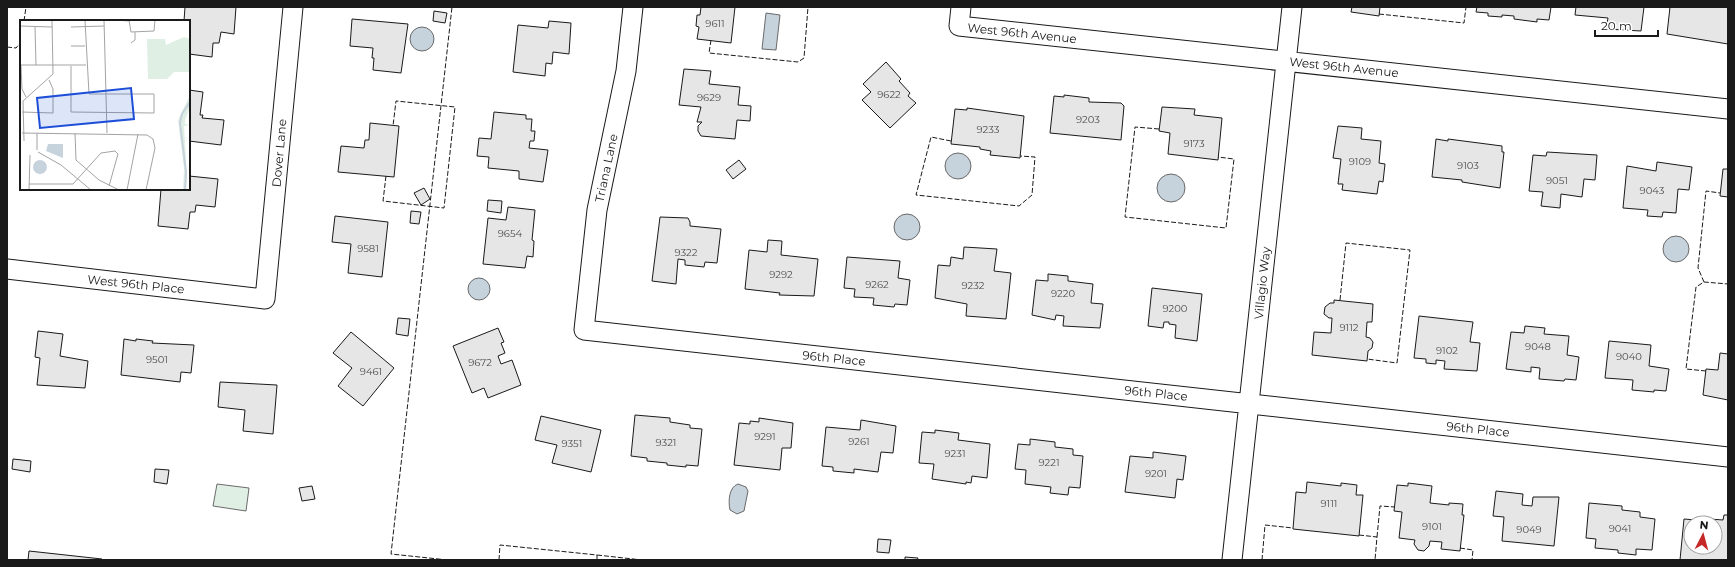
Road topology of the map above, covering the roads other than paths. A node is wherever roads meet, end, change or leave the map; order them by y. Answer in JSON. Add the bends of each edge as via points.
{"nodes":[{"id":1,"x":293,"y":7,"type":"edge"},
{"id":2,"x":633,"y":7,"type":"edge"},
{"id":3,"x":962,"y":7,"type":"edge"},
{"id":4,"x":1292,"y":7,"type":"edge"},
{"id":5,"x":1286,"y":60,"type":"junction"},
{"id":6,"x":1728,"y":109,"type":"edge"},
{"id":7,"x":7,"y":269,"type":"edge"},
{"id":8,"x":265,"y":298,"type":"joint"},
{"id":9,"x":584,"y":330,"type":"joint"},
{"id":10,"x":1249,"y":403,"type":"junction"},
{"id":11,"x":1728,"y":457,"type":"edge"},
{"id":12,"x":1232,"y":560,"type":"edge"}],
"edges":[{"from":1,"to":8,"type":"street","name":"Dover Lane"},
{"from":2,"to":9,"type":"street","name":"Triana Lane","via":[[626,71],[598,210]]},
{"from":3,"to":5,"type":"street","name":"West 96th Avenue","via":[[959,26]]},
{"from":4,"to":5,"type":"street","name":"Villagio Way"},
{"from":5,"to":6,"type":"street","name":"West 96th Avenue"},
{"from":5,"to":10,"type":"street","name":"Villagio Way"},
{"from":7,"to":8,"type":"street","name":"West 96th Place"},
{"from":9,"to":10,"type":"street","name":"96th Place"},
{"from":10,"to":11,"type":"street","name":"96th Place"},
{"from":10,"to":12,"type":"street","name":"Villagio Way"}]}
